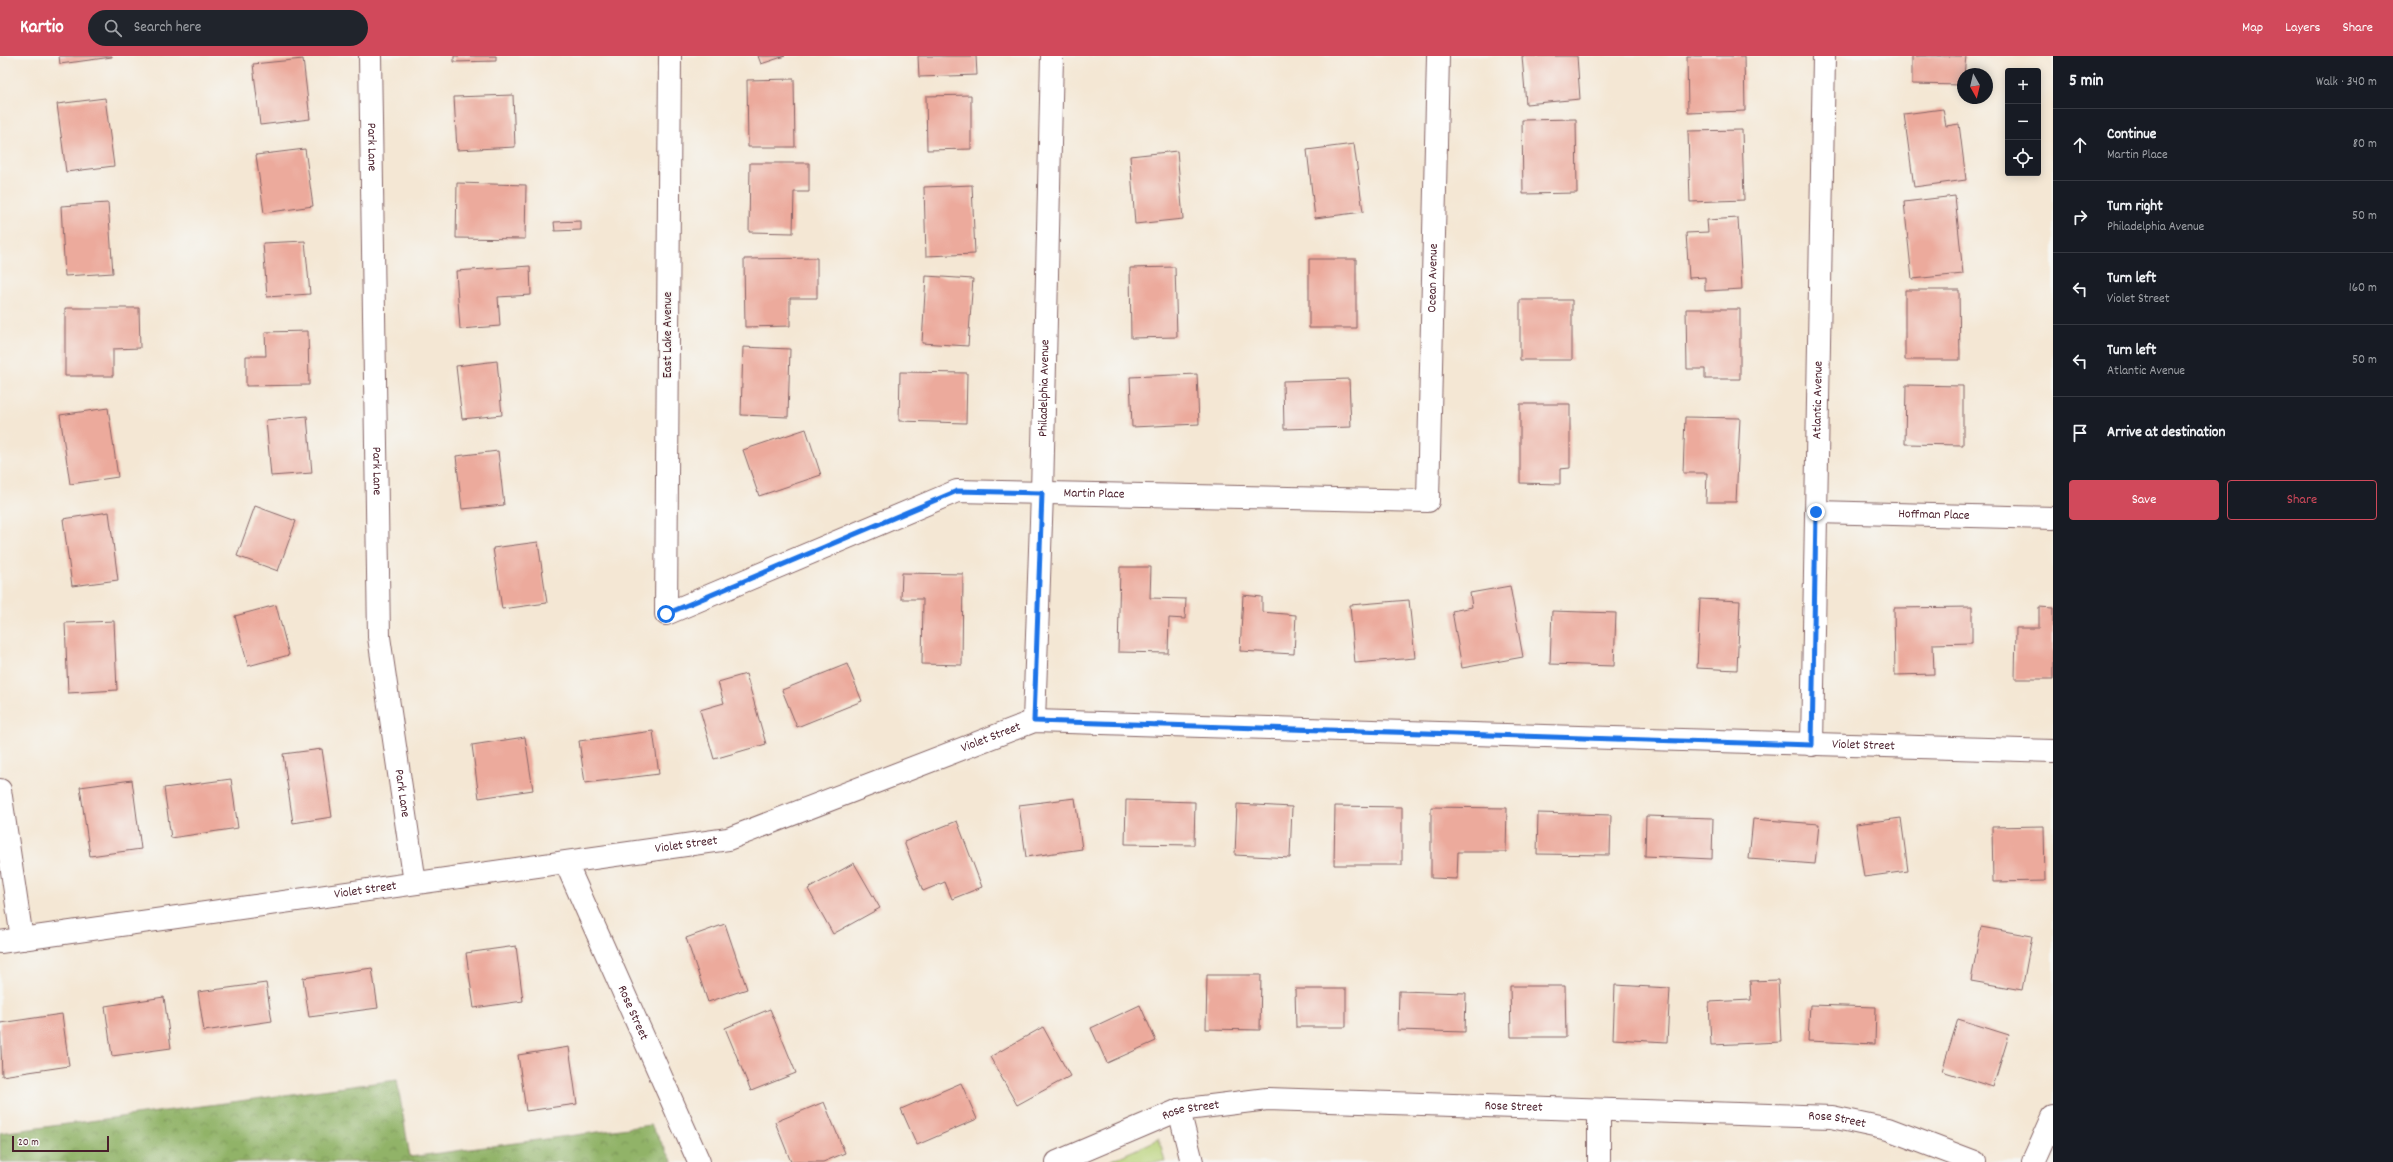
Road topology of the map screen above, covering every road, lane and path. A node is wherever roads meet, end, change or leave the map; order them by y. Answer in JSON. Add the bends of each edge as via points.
{"nodes":[{"id":1,"x":370,"y":56,"type":"edge"},
{"id":2,"x":670,"y":56,"type":"edge"},
{"id":3,"x":1052,"y":56,"type":"edge"},
{"id":4,"x":1438,"y":56,"type":"edge"},
{"id":5,"x":1824,"y":56,"type":"edge"},
{"id":6,"x":1042,"y":493,"type":"junction"},
{"id":7,"x":1428,"y":500,"type":"joint"},
{"id":8,"x":1816,"y":512,"type":"junction"},
{"id":9,"x":2053,"y":518,"type":"edge"},
{"id":10,"x":666,"y":614,"type":"joint"},
{"id":11,"x":1034,"y":721,"type":"junction"},
{"id":12,"x":1812,"y":745,"type":"junction"},
{"id":13,"x":2053,"y":751,"type":"edge"},
{"id":14,"x":0,"y":790,"type":"edge"},
{"id":15,"x":566,"y":863,"type":"junction"},
{"id":16,"x":414,"y":883,"type":"junction"},
{"id":17,"x":22,"y":939,"type":"junction"},
{"id":18,"x":0,"y":942,"type":"edge"},
{"id":19,"x":1179,"y":1110,"type":"junction"},
{"id":20,"x":1599,"y":1110,"type":"junction"},
{"id":21,"x":2053,"y":1117,"type":"edge"},
{"id":22,"x":699,"y":1162,"type":"edge"},
{"id":23,"x":1057,"y":1162,"type":"edge"},
{"id":24,"x":1192,"y":1162,"type":"edge"},
{"id":25,"x":1599,"y":1162,"type":"edge"},
{"id":26,"x":1975,"y":1162,"type":"edge"},
{"id":27,"x":2033,"y":1162,"type":"edge"}],
"edges":[{"from":1,"to":16,"type":"street","name":"Park Lane","via":[[379,638]]},
{"from":2,"to":10,"type":"street","name":"East Lake Avenue"},
{"from":3,"to":6,"type":"street","name":"Philadelphia Avenue"},
{"from":4,"to":7,"type":"street","name":"Ocean Avenue"},
{"from":5,"to":8,"type":"street","name":"Atlantic Avenue"},
{"from":6,"to":7,"type":"street","name":"Martin Place"},
{"from":6,"to":10,"type":"street","name":"Martin Place","via":[[957,491]]},
{"from":6,"to":11,"type":"street","name":"Philadelphia Avenue"},
{"from":8,"to":9,"type":"street","name":"Hoffman Place"},
{"from":8,"to":12,"type":"street","name":"Atlantic Avenue"},
{"from":11,"to":12,"type":"street","name":"Violet Street"},
{"from":11,"to":15,"type":"street","name":"Violet Street","via":[[728,839]]},
{"from":12,"to":13,"type":"street","name":"Violet Street"},
{"from":14,"to":17,"type":"street"},
{"from":15,"to":16,"type":"street","name":"Violet Street"},
{"from":15,"to":22,"type":"street","name":"Rose Street"},
{"from":16,"to":17,"type":"street","name":"Violet Street"},
{"from":17,"to":18,"type":"street","name":"Violet Street"},
{"from":19,"to":20,"type":"street","name":"Rose Street","via":[[1267,1099]]},
{"from":19,"to":23,"type":"street","name":"Rose Street"},
{"from":19,"to":24,"type":"street"},
{"from":20,"to":25,"type":"street"},
{"from":20,"to":26,"type":"street","name":"Rose Street","via":[[1832,1117],[1888,1129]]},
{"from":21,"to":27,"type":"street"}]}
